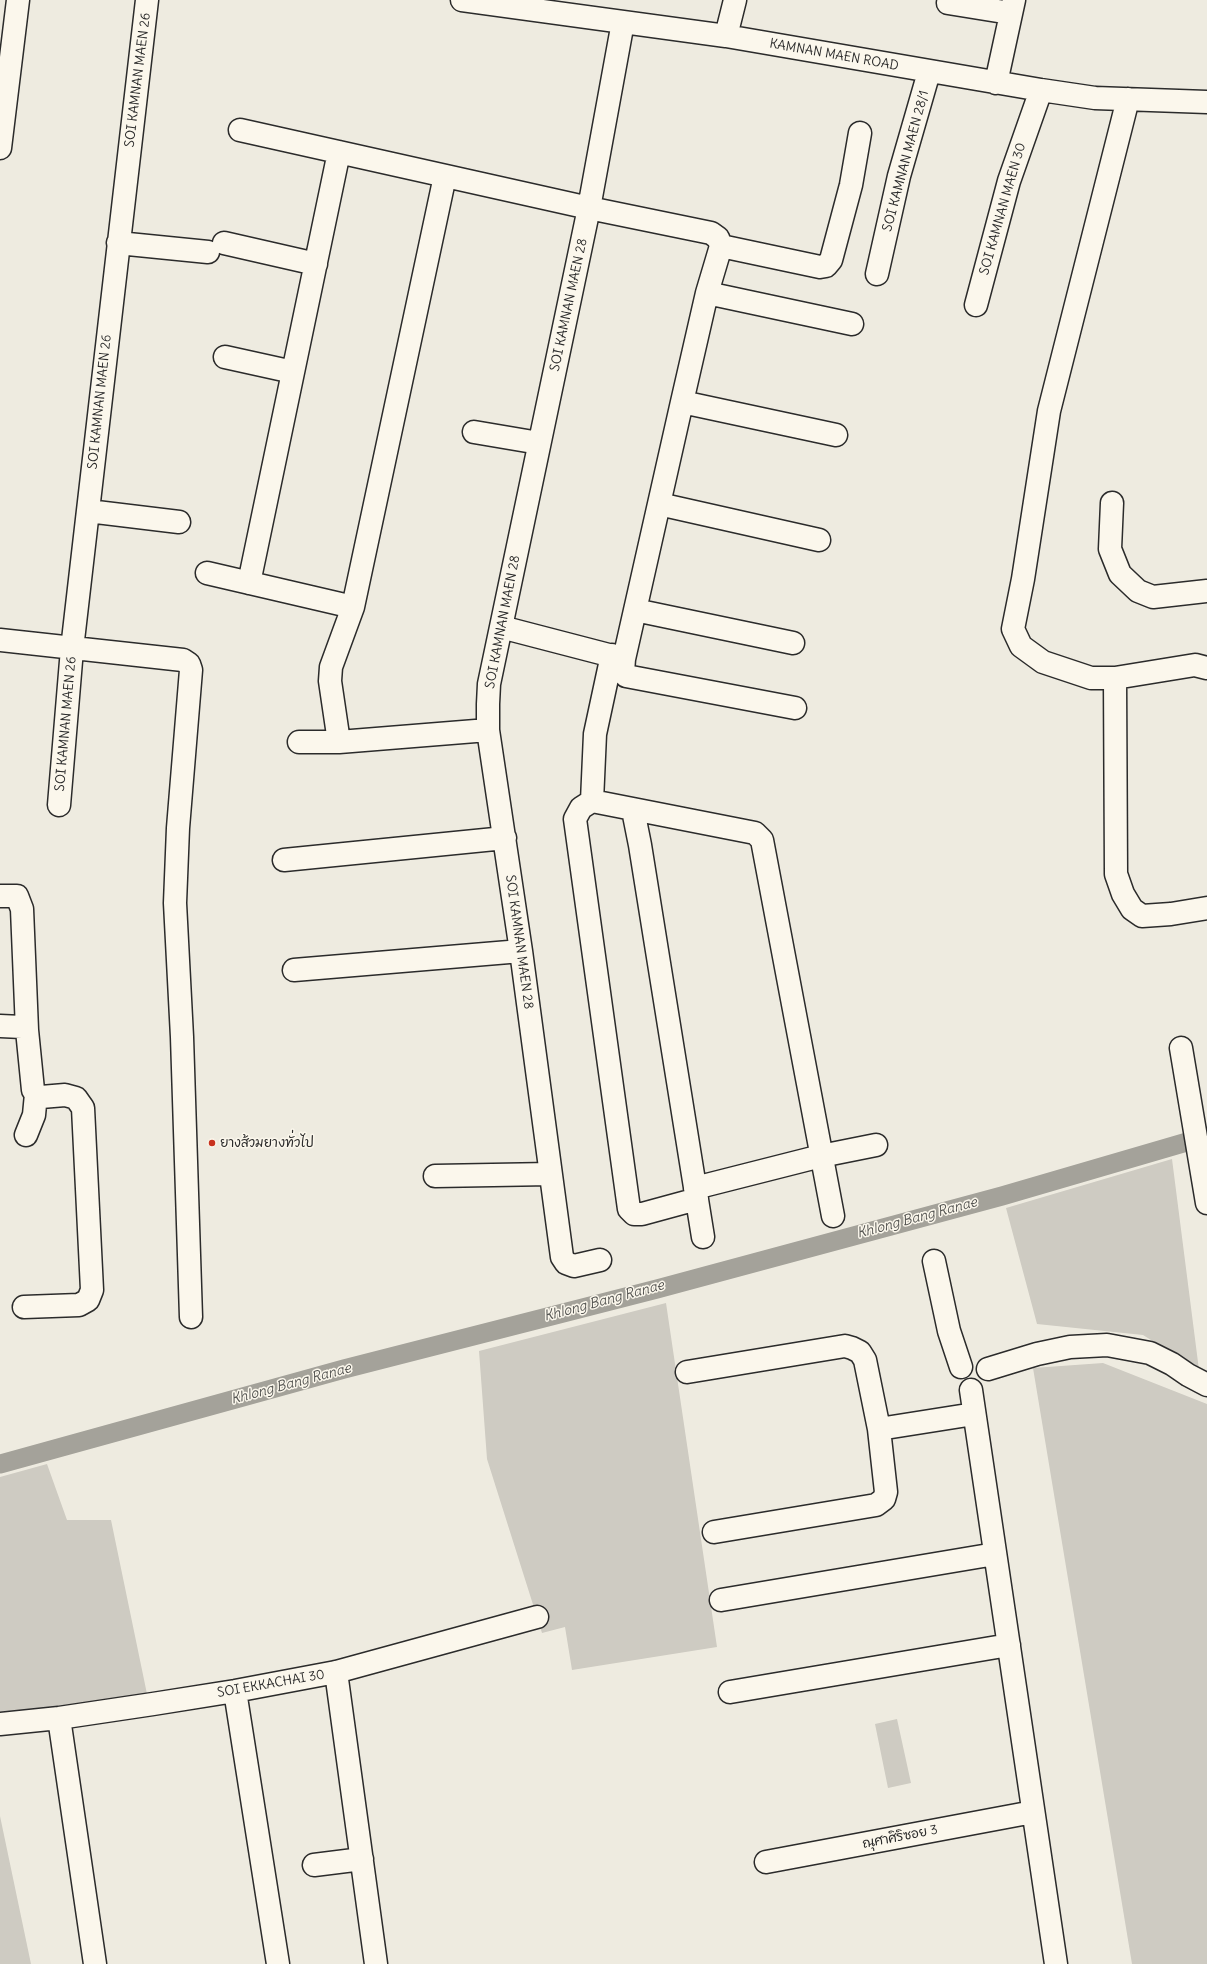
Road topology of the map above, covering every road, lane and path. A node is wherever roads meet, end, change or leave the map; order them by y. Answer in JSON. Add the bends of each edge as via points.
{"nodes":[{"id":1,"x":18,"y":0,"type":"edge"},
{"id":2,"x":147,"y":0,"type":"edge"},
{"id":3,"x":462,"y":0,"type":"edge"},
{"id":4,"x":735,"y":0,"type":"edge"},
{"id":5,"x":948,"y":3,"type":"dead end"},
{"id":6,"x":1012,"y":6,"type":"edge"},
{"id":7,"x":622,"y":22,"type":"junction"},
{"id":8,"x":7,"y":34,"type":"edge"},
{"id":9,"x":726,"y":36,"type":"junction"},
{"id":10,"x":930,"y":72,"type":"junction"},
{"id":11,"x":996,"y":82,"type":"junction"},
{"id":12,"x":1041,"y":90,"type":"junction"},
{"id":13,"x":1128,"y":99,"type":"junction"},
{"id":14,"x":1207,"y":102,"type":"edge"},
{"id":15,"x":240,"y":130,"type":"dead end"},
{"id":16,"x":860,"y":132,"type":"dead end"},
{"id":17,"x":0,"y":148,"type":"edge"},
{"id":18,"x":339,"y":152,"type":"junction"},
{"id":19,"x":445,"y":176,"type":"junction"},
{"id":20,"x":589,"y":208,"type":"junction"},
{"id":21,"x":118,"y":243,"type":"junction"},
{"id":22,"x":721,"y":246,"type":"junction"},
{"id":23,"x":316,"y":264,"type":"junction"},
{"id":24,"x":877,"y":274,"type":"dead end"},
{"id":25,"x":707,"y":293,"type":"junction"},
{"id":26,"x":976,"y":305,"type":"dead end"},
{"id":27,"x":852,"y":324,"type":"dead end"},
{"id":28,"x":225,"y":357,"type":"dead end"},
{"id":29,"x":293,"y":372,"type":"junction"},
{"id":30,"x":682,"y":402,"type":"junction"},
{"id":31,"x":474,"y":432,"type":"dead end"},
{"id":32,"x":836,"y":435,"type":"dead end"},
{"id":33,"x":539,"y":443,"type":"junction"},
{"id":34,"x":1112,"y":503,"type":"dead end"},
{"id":35,"x":659,"y":504,"type":"junction"},
{"id":36,"x":88,"y":511,"type":"junction"},
{"id":37,"x":179,"y":522,"type":"dead end"},
{"id":38,"x":819,"y":540,"type":"dead end"},
{"id":39,"x":207,"y":573,"type":"dead end"},
{"id":40,"x":248,"y":583,"type":"junction"},
{"id":41,"x":1207,"y":591,"type":"edge"},
{"id":42,"x":352,"y":607,"type":"junction"},
{"id":43,"x":635,"y":610,"type":"junction"},
{"id":44,"x":501,"y":627,"type":"junction"},
{"id":45,"x":0,"y":640,"type":"edge"},
{"id":46,"x":793,"y":643,"type":"dead end"},
{"id":47,"x":72,"y":649,"type":"junction"},
{"id":48,"x":618,"y":657,"type":"junction"},
{"id":49,"x":1207,"y":668,"type":"edge"},
{"id":50,"x":1115,"y":678,"type":"junction"},
{"id":51,"x":795,"y":708,"type":"dead end"},
{"id":52,"x":488,"y":730,"type":"junction"},
{"id":53,"x":299,"y":742,"type":"dead end"},
{"id":54,"x":339,"y":742,"type":"junction"},
{"id":55,"x":592,"y":801,"type":"junction"},
{"id":56,"x":59,"y":805,"type":"dead end"},
{"id":57,"x":633,"y":810,"type":"junction"},
{"id":58,"x":505,"y":838,"type":"junction"},
{"id":59,"x":284,"y":860,"type":"dead end"},
{"id":60,"x":0,"y":896,"type":"edge"},
{"id":61,"x":1207,"y":908,"type":"edge"},
{"id":62,"x":521,"y":951,"type":"junction"},
{"id":63,"x":294,"y":970,"type":"dead end"},
{"id":64,"x":0,"y":1026,"type":"edge"},
{"id":65,"x":27,"y":1030,"type":"junction"},
{"id":66,"x":1181,"y":1048,"type":"dead end"},
{"id":67,"x":36,"y":1094,"type":"junction"},
{"id":68,"x":26,"y":1135,"type":"dead end"},
{"id":69,"x":876,"y":1145,"type":"dead end"},
{"id":70,"x":821,"y":1156,"type":"junction"},
{"id":71,"x":550,"y":1174,"type":"junction"},
{"id":72,"x":435,"y":1176,"type":"dead end"},
{"id":73,"x":696,"y":1194,"type":"junction"},
{"id":74,"x":1207,"y":1203,"type":"edge"},
{"id":75,"x":833,"y":1216,"type":"dead end"},
{"id":76,"x":703,"y":1237,"type":"dead end"},
{"id":77,"x":600,"y":1260,"type":"dead end"},
{"id":78,"x":934,"y":1261,"type":"dead end"},
{"id":79,"x":24,"y":1307,"type":"dead end"},
{"id":80,"x":191,"y":1317,"type":"dead end"},
{"id":81,"x":961,"y":1367,"type":"junction"},
{"id":82,"x":988,"y":1369,"type":"junction"},
{"id":83,"x":687,"y":1372,"type":"dead end"},
{"id":84,"x":1207,"y":1386,"type":"edge"},
{"id":85,"x":971,"y":1390,"type":"junction"},
{"id":86,"x":974,"y":1414,"type":"junction"},
{"id":87,"x":880,"y":1429,"type":"junction"},
{"id":88,"x":714,"y":1532,"type":"dead end"},
{"id":89,"x":995,"y":1554,"type":"junction"},
{"id":90,"x":721,"y":1600,"type":"dead end"},
{"id":91,"x":537,"y":1617,"type":"dead end"},
{"id":92,"x":1009,"y":1644,"type":"junction"},
{"id":93,"x":336,"y":1672,"type":"junction"},
{"id":94,"x":235,"y":1691,"type":"junction"},
{"id":95,"x":730,"y":1692,"type":"dead end"},
{"id":96,"x":59,"y":1718,"type":"junction"},
{"id":97,"x":0,"y":1724,"type":"edge"},
{"id":98,"x":1033,"y":1812,"type":"junction"},
{"id":99,"x":362,"y":1859,"type":"junction"},
{"id":100,"x":766,"y":1862,"type":"dead end"},
{"id":101,"x":314,"y":1864,"type":"dead end"},
{"id":102,"x":95,"y":1964,"type":"edge"},
{"id":103,"x":278,"y":1964,"type":"edge"},
{"id":104,"x":376,"y":1964,"type":"edge"},
{"id":105,"x":1056,"y":1964,"type":"edge"}],
"edges":[{"from":1,"to":8,"type":"street"},
{"from":2,"to":21,"type":"street","name":"SOI KAMNAN MAEN 26"},
{"from":3,"to":7,"type":"street","name":"KAMNAN MAEN ROAD"},
{"from":4,"to":9,"type":"street"},
{"from":5,"to":6,"type":"street"},
{"from":6,"to":11,"type":"street"},
{"from":7,"to":9,"type":"street","name":"KAMNAN MAEN ROAD"},
{"from":7,"to":20,"type":"street","name":"SOI KAMNAN MAEN 28"},
{"from":8,"to":17,"type":"street"},
{"from":9,"to":10,"type":"street","name":"KAMNAN MAEN ROAD"},
{"from":10,"to":11,"type":"street","name":"KAMNAN MAEN ROAD"},
{"from":10,"to":24,"type":"street","name":"SOI KAMNAN MAEN 28/1","via":[[899,176]]},
{"from":11,"to":12,"type":"street","name":"KAMNAN MAEN ROAD"},
{"from":12,"to":13,"type":"street","name":"KAMNAN MAEN ROAD","via":[[1095,98]]},
{"from":12,"to":26,"type":"street","name":"SOI KAMNAN MAEN 30","via":[[1009,181]]},
{"from":13,"to":14,"type":"street","name":"KAMNAN MAEN ROAD"},
{"from":13,"to":50,"type":"street","via":[[1049,411],[1013,629],[1021,646],[1043,662],[1091,678]]},
{"from":15,"to":18,"type":"street"},
{"from":16,"to":22,"type":"street","via":[[851,184],[832,260],[826,266],[820,267]]},
{"from":18,"to":19,"type":"street"},
{"from":18,"to":23,"type":"street"},
{"from":19,"to":20,"type":"street"},
{"from":19,"to":42,"type":"street"},
{"from":20,"to":22,"type":"street","via":[[711,233],[718,238]]},
{"from":20,"to":33,"type":"street","name":"SOI KAMNAN MAEN 28"},
{"from":21,"to":23,"type":"street","via":[[216,248]]},
{"from":21,"to":36,"type":"street","name":"SOI KAMNAN MAEN 26"},
{"from":22,"to":25,"type":"street"},
{"from":23,"to":29,"type":"street"},
{"from":25,"to":27,"type":"street"},
{"from":25,"to":30,"type":"street"},
{"from":28,"to":29,"type":"street"},
{"from":29,"to":40,"type":"street"},
{"from":30,"to":32,"type":"street"},
{"from":30,"to":35,"type":"street"},
{"from":31,"to":33,"type":"street"},
{"from":33,"to":44,"type":"street","name":"SOI KAMNAN MAEN 28"},
{"from":34,"to":41,"type":"street","via":[[1110,549],[1120,574],[1138,591],[1153,597]]},
{"from":35,"to":38,"type":"street"},
{"from":35,"to":43,"type":"street"},
{"from":36,"to":37,"type":"street"},
{"from":36,"to":47,"type":"street","name":"SOI KAMNAN MAEN 26"},
{"from":39,"to":40,"type":"street"},
{"from":40,"to":42,"type":"street"},
{"from":42,"to":54,"type":"street","via":[[331,667],[330,681]]},
{"from":43,"to":46,"type":"street"},
{"from":43,"to":48,"type":"street"},
{"from":44,"to":48,"type":"street"},
{"from":44,"to":52,"type":"street","name":"SOI KAMNAN MAEN 28","via":[[489,684]]},
{"from":45,"to":47,"type":"street"},
{"from":47,"to":56,"type":"street","name":"SOI KAMNAN MAEN 26"},
{"from":47,"to":80,"type":"street","via":[[183,660],[189,664],[191,670],[178,828],[176,903]]},
{"from":48,"to":51,"type":"street","via":[[626,676]]},
{"from":48,"to":55,"type":"street","via":[[595,734]]},
{"from":49,"to":50,"type":"street","via":[[1195,665]]},
{"from":50,"to":61,"type":"street","via":[[1116,874],[1123,894],[1132,909],[1142,916]]},
{"from":52,"to":54,"type":"street"},
{"from":52,"to":58,"type":"street","name":"SOI KAMNAN MAEN 28"},
{"from":53,"to":54,"type":"street"},
{"from":55,"to":57,"type":"street"},
{"from":55,"to":73,"type":"street","via":[[581,808],[575,819],[629,1208],[634,1214],[642,1214]]},
{"from":57,"to":70,"type":"street","via":[[755,833],[762,840]]},
{"from":57,"to":73,"type":"street"},
{"from":58,"to":59,"type":"street"},
{"from":58,"to":62,"type":"street","name":"SOI KAMNAN MAEN 28"},
{"from":60,"to":65,"type":"street","via":[[17,896],[22,909]]},
{"from":62,"to":63,"type":"street"},
{"from":62,"to":71,"type":"street","name":"SOI KAMNAN MAEN 28"},
{"from":64,"to":65,"type":"street","via":[[22,1027]]},
{"from":65,"to":67,"type":"street","via":[[33,1090]]},
{"from":66,"to":74,"type":"street"},
{"from":67,"to":68,"type":"street","via":[[34,1116]]},
{"from":67,"to":79,"type":"street","via":[[41,1097],[65,1095],[76,1098],[83,1108],[92,1290],[88,1300],[79,1305]]},
{"from":69,"to":70,"type":"street"},
{"from":70,"to":73,"type":"street"},
{"from":70,"to":75,"type":"street"},
{"from":71,"to":72,"type":"street"},
{"from":71,"to":77,"type":"street","name":"SOI KAMNAN MAEN 28","via":[[562,1257],[566,1263],[574,1266]]},
{"from":73,"to":76,"type":"street"},
{"from":78,"to":81,"type":"street","via":[[949,1331]]},
{"from":81,"to":82,"type":"street","via":[[973,1360],[982,1362]]},
{"from":81,"to":85,"type":"street","via":[[960,1381],[966,1389]]},
{"from":82,"to":84,"type":"street","via":[[1070,1347],[1107,1345],[1150,1353]]},
{"from":82,"to":85,"type":"street","via":[[987,1383],[980,1389]]},
{"from":83,"to":87,"type":"street","via":[[845,1346],[852,1348],[860,1352],[865,1360]]},
{"from":85,"to":86,"type":"street"},
{"from":86,"to":87,"type":"street"},
{"from":86,"to":89,"type":"street"},
{"from":87,"to":88,"type":"street","via":[[886,1492],[884,1500],[876,1505]]},
{"from":89,"to":90,"type":"street"},
{"from":89,"to":92,"type":"street"},
{"from":91,"to":93,"type":"street","name":"SOI EKKACHAI 30"},
{"from":92,"to":95,"type":"street"},
{"from":92,"to":98,"type":"street"},
{"from":93,"to":94,"type":"street","name":"SOI EKKACHAI 30"},
{"from":93,"to":99,"type":"street"},
{"from":94,"to":96,"type":"street","name":"SOI EKKACHAI 30"},
{"from":94,"to":103,"type":"street"},
{"from":96,"to":97,"type":"street","name":"SOI EKKACHAI 30"},
{"from":96,"to":102,"type":"street"},
{"from":98,"to":100,"type":"street","name":"ณุศาศิริซอย 3"},
{"from":98,"to":105,"type":"street"},
{"from":99,"to":101,"type":"street"},
{"from":99,"to":104,"type":"street"}]}
